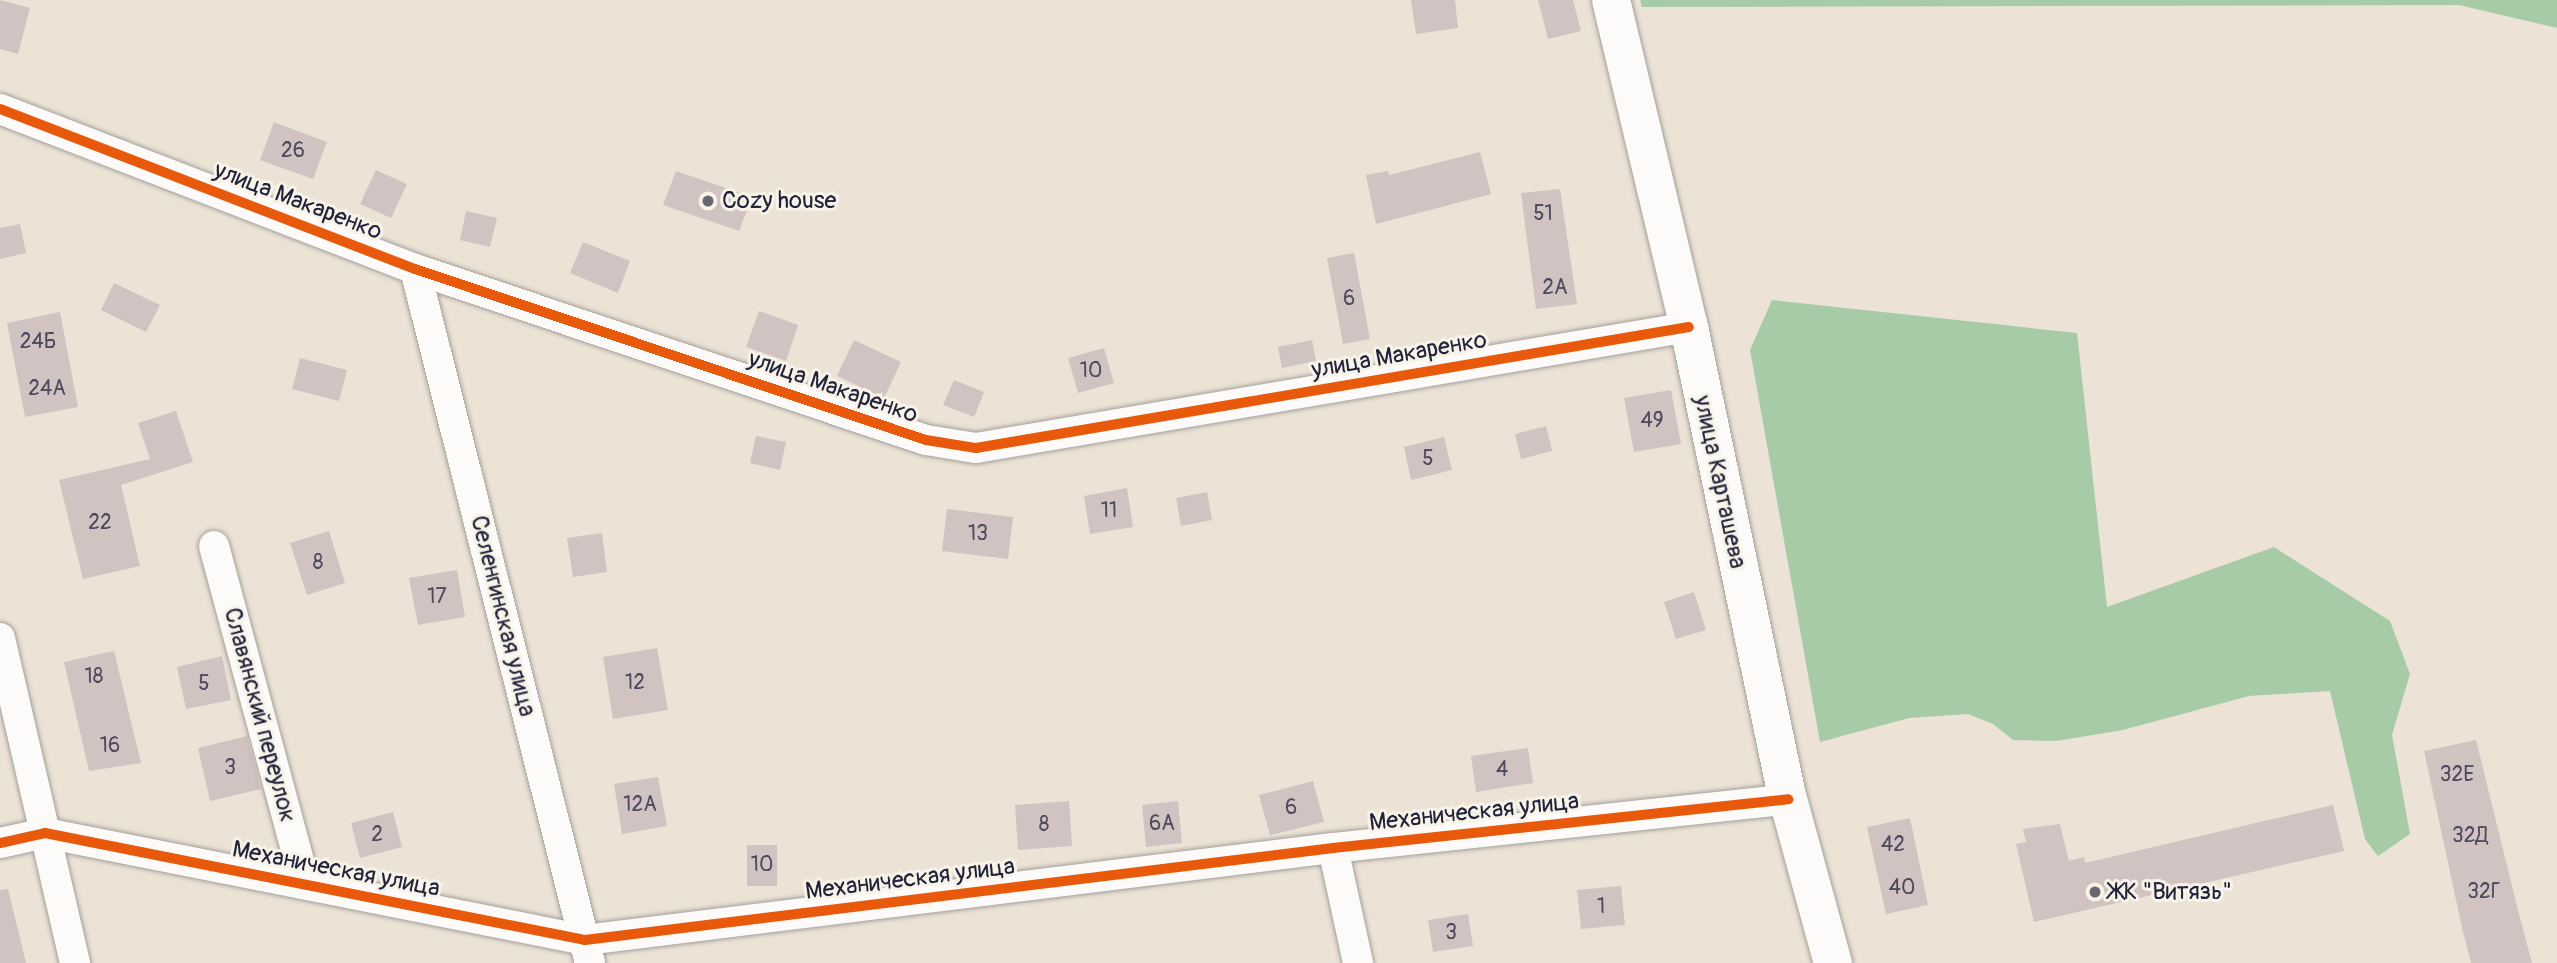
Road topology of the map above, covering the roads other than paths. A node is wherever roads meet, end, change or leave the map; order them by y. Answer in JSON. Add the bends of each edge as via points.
{"nodes":[{"id":1,"x":1611,"y":0,"type":"edge"},
{"id":2,"x":0,"y":108,"type":"edge"},
{"id":3,"x":415,"y":269,"type":"junction"},
{"id":4,"x":1689,"y":327,"type":"junction"},
{"id":5,"x":214,"y":546,"type":"dead end"},
{"id":6,"x":0,"y":638,"type":"edge"},
{"id":7,"x":1788,"y":799,"type":"junction"},
{"id":8,"x":44,"y":833,"type":"junction"},
{"id":9,"x":0,"y":843,"type":"edge"},
{"id":10,"x":1333,"y":848,"type":"junction"},
{"id":11,"x":305,"y":884,"type":"junction"},
{"id":12,"x":587,"y":951,"type":"edge"},
{"id":13,"x":75,"y":963,"type":"edge"},
{"id":14,"x":1359,"y":963,"type":"edge"},
{"id":15,"x":1833,"y":963,"type":"edge"}],
"edges":[{"from":1,"to":4,"type":"main road","name":"улица Карташева"},
{"from":2,"to":3,"type":"street","name":"улица Макаренко"},
{"from":3,"to":4,"type":"street","name":"улица Макаренко","via":[[926,440],[976,448]]},
{"from":3,"to":12,"type":"street","name":"Селенгинская улица"},
{"from":4,"to":7,"type":"main road","name":"улица Карташева"},
{"from":5,"to":11,"type":"street","name":"Славянский переулок"},
{"from":6,"to":8,"type":"street"},
{"from":7,"to":10,"type":"street","name":"Механическая улица"},
{"from":7,"to":15,"type":"main road","name":"улица Карташева"},
{"from":8,"to":9,"type":"street"},
{"from":8,"to":11,"type":"street","name":"Механическая улица"},
{"from":8,"to":13,"type":"street"},
{"from":10,"to":12,"type":"street","name":"Механическая улица"},
{"from":10,"to":14,"type":"street"},
{"from":11,"to":12,"type":"street","name":"Механическая улица"}]}
